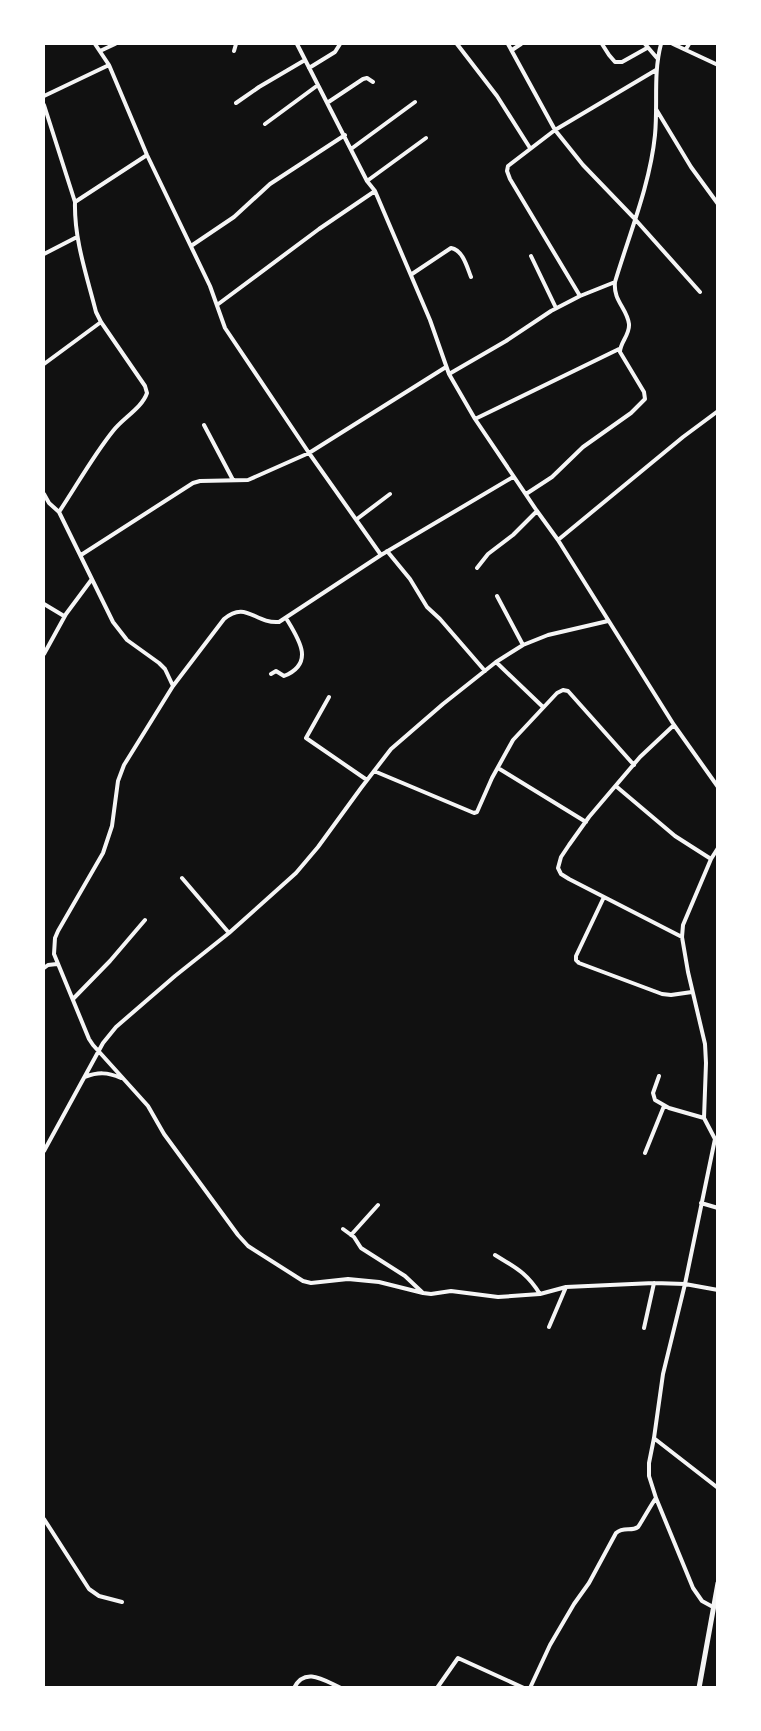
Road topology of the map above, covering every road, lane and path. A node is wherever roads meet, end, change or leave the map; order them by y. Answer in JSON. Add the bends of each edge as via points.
{"nodes":[{"id":1,"x":95,"y":44,"type":"edge"},
{"id":2,"x":115,"y":44,"type":"edge"},
{"id":3,"x":236,"y":44,"type":"edge"},
{"id":4,"x":297,"y":44,"type":"edge"},
{"id":5,"x":340,"y":44,"type":"edge"},
{"id":6,"x":457,"y":44,"type":"edge"},
{"id":7,"x":508,"y":44,"type":"edge"},
{"id":8,"x":521,"y":44,"type":"edge"},
{"id":9,"x":602,"y":44,"type":"edge"},
{"id":10,"x":661,"y":44,"type":"edge"},
{"id":11,"x":673,"y":44,"type":"edge"},
{"id":12,"x":689,"y":44,"type":"edge"},
{"id":13,"x":646,"y":46,"type":"edge"},
{"id":14,"x":512,"y":50,"type":"junction"},
{"id":15,"x":686,"y":50,"type":"junction"},
{"id":16,"x":100,"y":51,"type":"junction"},
{"id":17,"x":234,"y":51,"type":"dead end"},
{"id":18,"x":657,"y":59,"type":"junction"},
{"id":19,"x":305,"y":60,"type":"junction"},
{"id":20,"x":109,"y":65,"type":"junction"},
{"id":21,"x":717,"y":65,"type":"edge"},
{"id":22,"x":309,"y":68,"type":"junction"},
{"id":23,"x":657,"y":70,"type":"junction"},
{"id":24,"x":373,"y":82,"type":"dead end"},
{"id":25,"x":318,"y":85,"type":"junction"},
{"id":26,"x":44,"y":96,"type":"edge"},
{"id":27,"x":415,"y":102,"type":"dead end"},
{"id":28,"x":236,"y":103,"type":"dead end"},
{"id":29,"x":327,"y":103,"type":"junction"},
{"id":30,"x":44,"y":105,"type":"edge"},
{"id":31,"x":655,"y":106,"type":"junction"},
{"id":32,"x":265,"y":124,"type":"dead end"},
{"id":33,"x":555,"y":130,"type":"junction"},
{"id":34,"x":345,"y":135,"type":"junction"},
{"id":35,"x":426,"y":138,"type":"dead end"},
{"id":36,"x":530,"y":148,"type":"junction"},
{"id":37,"x":351,"y":149,"type":"junction"},
{"id":38,"x":147,"y":155,"type":"junction"},
{"id":39,"x":367,"y":181,"type":"junction"},
{"id":40,"x":375,"y":191,"type":"junction"},
{"id":41,"x":75,"y":202,"type":"junction"},
{"id":42,"x":717,"y":204,"type":"edge"},
{"id":43,"x":634,"y":218,"type":"junction"},
{"id":44,"x":77,"y":237,"type":"junction"},
{"id":45,"x":191,"y":246,"type":"junction"},
{"id":46,"x":44,"y":254,"type":"edge"},
{"id":47,"x":531,"y":256,"type":"dead end"},
{"id":48,"x":412,"y":274,"type":"junction"},
{"id":49,"x":471,"y":278,"type":"dead end"},
{"id":50,"x":615,"y":282,"type":"junction"},
{"id":51,"x":700,"y":292,"type":"dead end"},
{"id":52,"x":580,"y":296,"type":"junction"},
{"id":53,"x":218,"y":305,"type":"junction"},
{"id":54,"x":556,"y":308,"type":"junction"},
{"id":55,"x":100,"y":322,"type":"junction"},
{"id":56,"x":619,"y":348,"type":"junction"},
{"id":57,"x":44,"y":364,"type":"edge"},
{"id":58,"x":446,"y":367,"type":"junction"},
{"id":59,"x":449,"y":374,"type":"junction"},
{"id":60,"x":717,"y":411,"type":"edge"},
{"id":61,"x":475,"y":419,"type":"junction"},
{"id":62,"x":204,"y":425,"type":"dead end"},
{"id":63,"x":309,"y":453,"type":"junction"},
{"id":64,"x":513,"y":477,"type":"junction"},
{"id":65,"x":233,"y":480,"type":"junction"},
{"id":66,"x":44,"y":494,"type":"edge"},
{"id":67,"x":390,"y":494,"type":"dead end"},
{"id":68,"x":526,"y":494,"type":"junction"},
{"id":69,"x":537,"y":511,"type":"junction"},
{"id":70,"x":59,"y":512,"type":"junction"},
{"id":71,"x":357,"y":519,"type":"junction"},
{"id":72,"x":558,"y":540,"type":"junction"},
{"id":73,"x":387,"y":551,"type":"junction"},
{"id":74,"x":81,"y":555,"type":"junction"},
{"id":75,"x":381,"y":555,"type":"junction"},
{"id":76,"x":477,"y":568,"type":"dead end"},
{"id":77,"x":92,"y":579,"type":"junction"},
{"id":78,"x":496,"y":596,"type":"dead end"},
{"id":79,"x":44,"y":604,"type":"edge"},
{"id":80,"x":64,"y":616,"type":"junction"},
{"id":81,"x":285,"y":618,"type":"junction"},
{"id":82,"x":608,"y":621,"type":"junction"},
{"id":83,"x":523,"y":645,"type":"junction"},
{"id":84,"x":44,"y":654,"type":"edge"},
{"id":85,"x":496,"y":662,"type":"junction"},
{"id":86,"x":485,"y":671,"type":"junction"},
{"id":87,"x":271,"y":674,"type":"dead end"},
{"id":88,"x":173,"y":686,"type":"junction"},
{"id":89,"x":329,"y":697,"type":"dead end"},
{"id":90,"x":543,"y":707,"type":"junction"},
{"id":91,"x":674,"y":725,"type":"junction"},
{"id":92,"x":634,"y":765,"type":"junction"},
{"id":93,"x":498,"y":768,"type":"junction"},
{"id":94,"x":374,"y":771,"type":"junction"},
{"id":95,"x":367,"y":780,"type":"junction"},
{"id":96,"x":617,"y":787,"type":"junction"},
{"id":97,"x":717,"y":787,"type":"edge"},
{"id":98,"x":586,"y":822,"type":"junction"},
{"id":99,"x":717,"y":848,"type":"edge"},
{"id":100,"x":711,"y":860,"type":"junction"},
{"id":101,"x":182,"y":878,"type":"dead end"},
{"id":102,"x":604,"y":897,"type":"junction"},
{"id":103,"x":145,"y":920,"type":"dead end"},
{"id":104,"x":229,"y":933,"type":"junction"},
{"id":105,"x":682,"y":937,"type":"junction"},
{"id":106,"x":57,"y":964,"type":"junction"},
{"id":107,"x":44,"y":968,"type":"edge"},
{"id":108,"x":692,"y":992,"type":"junction"},
{"id":109,"x":73,"y":1000,"type":"junction"},
{"id":110,"x":100,"y":1051,"type":"junction"},
{"id":111,"x":659,"y":1076,"type":"dead end"},
{"id":112,"x":84,"y":1077,"type":"junction"},
{"id":113,"x":124,"y":1079,"type":"junction"},
{"id":114,"x":664,"y":1106,"type":"junction"},
{"id":115,"x":704,"y":1118,"type":"junction"},
{"id":116,"x":709,"y":1127,"type":"junction"},
{"id":117,"x":717,"y":1130,"type":"edge"},
{"id":118,"x":44,"y":1151,"type":"edge"},
{"id":119,"x":645,"y":1153,"type":"dead end"},
{"id":120,"x":701,"y":1203,"type":"junction"},
{"id":121,"x":378,"y":1205,"type":"dead end"},
{"id":122,"x":717,"y":1208,"type":"edge"},
{"id":123,"x":343,"y":1229,"type":"dead end"},
{"id":124,"x":351,"y":1235,"type":"junction"},
{"id":125,"x":495,"y":1255,"type":"dead end"},
{"id":126,"x":654,"y":1283,"type":"junction"},
{"id":127,"x":685,"y":1284,"type":"junction"},
{"id":128,"x":566,"y":1287,"type":"junction"},
{"id":129,"x":717,"y":1290,"type":"edge"},
{"id":130,"x":423,"y":1293,"type":"junction"},
{"id":131,"x":540,"y":1294,"type":"junction"},
{"id":132,"x":549,"y":1326,"type":"dead end"},
{"id":133,"x":644,"y":1328,"type":"dead end"},
{"id":134,"x":654,"y":1438,"type":"junction"},
{"id":135,"x":717,"y":1488,"type":"edge"},
{"id":136,"x":656,"y":1498,"type":"junction"},
{"id":137,"x":44,"y":1519,"type":"edge"},
{"id":138,"x":717,"y":1583,"type":"edge"},
{"id":139,"x":122,"y":1602,"type":"dead end"},
{"id":140,"x":713,"y":1607,"type":"junction"},
{"id":141,"x":294,"y":1688,"type":"edge"},
{"id":142,"x":341,"y":1688,"type":"edge"},
{"id":143,"x":437,"y":1688,"type":"edge"},
{"id":144,"x":524,"y":1688,"type":"edge"},
{"id":145,"x":530,"y":1688,"type":"edge"},
{"id":146,"x":699,"y":1688,"type":"edge"}],
"edges":[{"from":1,"to":16,"type":"street"},
{"from":2,"to":16,"type":"street"},
{"from":3,"to":17,"type":"street"},
{"from":4,"to":19,"type":"street"},
{"from":5,"to":22,"type":"street","via":[[335,52]]},
{"from":6,"to":36,"type":"street"},
{"from":7,"to":14,"type":"street"},
{"from":8,"to":14,"type":"street"},
{"from":9,"to":13,"type":"street","via":[[615,62],[622,62]]},
{"from":10,"to":18,"type":"street"},
{"from":11,"to":15,"type":"street"},
{"from":12,"to":15,"type":"street"},
{"from":13,"to":18,"type":"street"},
{"from":14,"to":33,"type":"street"},
{"from":15,"to":21,"type":"street"},
{"from":16,"to":20,"type":"street"},
{"from":18,"to":23,"type":"street"},
{"from":19,"to":22,"type":"street"},
{"from":19,"to":28,"type":"street"},
{"from":20,"to":26,"type":"street"},
{"from":20,"to":38,"type":"street"},
{"from":22,"to":25,"type":"street"},
{"from":23,"to":31,"type":"street"},
{"from":23,"to":33,"type":"street"},
{"from":24,"to":29,"type":"street","via":[[363,79]]},
{"from":25,"to":29,"type":"street"},
{"from":25,"to":32,"type":"street"},
{"from":27,"to":37,"type":"street"},
{"from":29,"to":34,"type":"street"},
{"from":30,"to":41,"type":"street"},
{"from":31,"to":42,"type":"street"},
{"from":31,"to":43,"type":"street","via":[[652,158]]},
{"from":33,"to":36,"type":"street"},
{"from":33,"to":43,"type":"street"},
{"from":34,"to":37,"type":"street"},
{"from":34,"to":45,"type":"street","via":[[270,184],[234,217]]},
{"from":35,"to":39,"type":"street"},
{"from":36,"to":52,"type":"street","via":[[507,171]]},
{"from":37,"to":39,"type":"street"},
{"from":38,"to":41,"type":"street"},
{"from":38,"to":45,"type":"street"},
{"from":39,"to":40,"type":"street"},
{"from":40,"to":48,"type":"street"},
{"from":40,"to":53,"type":"street"},
{"from":41,"to":44,"type":"street"},
{"from":43,"to":50,"type":"street"},
{"from":43,"to":51,"type":"street"},
{"from":44,"to":46,"type":"street"},
{"from":44,"to":55,"type":"street"},
{"from":45,"to":53,"type":"street"},
{"from":47,"to":54,"type":"street"},
{"from":48,"to":49,"type":"street","via":[[455,248]]},
{"from":48,"to":58,"type":"street"},
{"from":50,"to":52,"type":"street"},
{"from":50,"to":56,"type":"street","via":[[616,300],[629,321],[629,330]]},
{"from":52,"to":54,"type":"street"},
{"from":53,"to":63,"type":"street","via":[[233,342]]},
{"from":54,"to":59,"type":"street"},
{"from":55,"to":57,"type":"street"},
{"from":55,"to":70,"type":"street","via":[[147,393],[108,438]]},
{"from":56,"to":61,"type":"street"},
{"from":56,"to":68,"type":"street","via":[[645,399]]},
{"from":58,"to":59,"type":"street"},
{"from":58,"to":63,"type":"street"},
{"from":59,"to":61,"type":"street"},
{"from":60,"to":72,"type":"street"},
{"from":61,"to":64,"type":"street"},
{"from":62,"to":65,"type":"street"},
{"from":63,"to":65,"type":"street","via":[[248,480]]},
{"from":63,"to":71,"type":"street"},
{"from":64,"to":68,"type":"street"},
{"from":64,"to":73,"type":"street"},
{"from":65,"to":74,"type":"street","via":[[194,483]]},
{"from":66,"to":70,"type":"street"},
{"from":67,"to":71,"type":"street"},
{"from":68,"to":69,"type":"street"},
{"from":69,"to":72,"type":"street"},
{"from":69,"to":76,"type":"street"},
{"from":70,"to":74,"type":"street"},
{"from":71,"to":75,"type":"street"},
{"from":72,"to":82,"type":"street"},
{"from":73,"to":75,"type":"street"},
{"from":73,"to":86,"type":"street","via":[[427,607]]},
{"from":74,"to":77,"type":"street"},
{"from":75,"to":81,"type":"street"},
{"from":77,"to":80,"type":"street"},
{"from":77,"to":88,"type":"street","via":[[119,632],[159,663]]},
{"from":78,"to":83,"type":"street"},
{"from":79,"to":80,"type":"street"},
{"from":80,"to":84,"type":"street"},
{"from":81,"to":87,"type":"street","via":[[303,651],[300,664],[291,674]]},
{"from":81,"to":88,"type":"street","via":[[273,622],[235,611]]},
{"from":82,"to":83,"type":"street"},
{"from":82,"to":91,"type":"street"},
{"from":83,"to":85,"type":"street"},
{"from":85,"to":86,"type":"street"},
{"from":85,"to":90,"type":"street"},
{"from":86,"to":94,"type":"street","via":[[404,737]]},
{"from":88,"to":106,"type":"street","via":[[124,765],[103,853],[55,938]]},
{"from":89,"to":95,"type":"street","via":[[306,738]]},
{"from":90,"to":92,"type":"street","via":[[560,691],[568,691]]},
{"from":90,"to":93,"type":"street","via":[[513,740]]},
{"from":91,"to":92,"type":"street"},
{"from":91,"to":97,"type":"street"},
{"from":92,"to":96,"type":"street"},
{"from":93,"to":94,"type":"street","via":[[474,813]]},
{"from":93,"to":98,"type":"street"},
{"from":94,"to":95,"type":"street"},
{"from":95,"to":104,"type":"street","via":[[296,873]]},
{"from":96,"to":98,"type":"street"},
{"from":96,"to":100,"type":"street","via":[[675,837]]},
{"from":98,"to":102,"type":"street","via":[[561,857],[558,868],[564,876]]},
{"from":99,"to":100,"type":"street"},
{"from":100,"to":105,"type":"street","via":[[683,925]]},
{"from":101,"to":104,"type":"street"},
{"from":102,"to":105,"type":"street"},
{"from":102,"to":108,"type":"street","via":[[576,960],[662,994]]},
{"from":103,"to":109,"type":"street"},
{"from":104,"to":110,"type":"street","via":[[116,1027]]},
{"from":105,"to":108,"type":"street"},
{"from":106,"to":107,"type":"street"},
{"from":106,"to":109,"type":"street"},
{"from":108,"to":115,"type":"street","via":[[705,1044]]},
{"from":109,"to":110,"type":"street","via":[[89,1039]]},
{"from":110,"to":112,"type":"street"},
{"from":110,"to":113,"type":"street"},
{"from":111,"to":114,"type":"street","via":[[653,1096]]},
{"from":112,"to":113,"type":"street","via":[[98,1072]]},
{"from":112,"to":118,"type":"street"},
{"from":113,"to":130,"type":"street","via":[[148,1106],[164,1134],[248,1246],[307,1282],[348,1279]]},
{"from":114,"to":115,"type":"street"},
{"from":114,"to":119,"type":"street"},
{"from":115,"to":116,"type":"street"},
{"from":116,"to":117,"type":"street"},
{"from":116,"to":120,"type":"street","via":[[715,1139],[714,1151]]},
{"from":120,"to":122,"type":"street"},
{"from":120,"to":127,"type":"street"},
{"from":121,"to":124,"type":"street"},
{"from":123,"to":124,"type":"street"},
{"from":124,"to":130,"type":"street","via":[[361,1248],[405,1276]]},
{"from":125,"to":131,"type":"street","via":[[531,1279]]},
{"from":126,"to":127,"type":"street"},
{"from":126,"to":128,"type":"street"},
{"from":126,"to":133,"type":"street"},
{"from":127,"to":129,"type":"street"},
{"from":127,"to":134,"type":"street","via":[[663,1374]]},
{"from":128,"to":131,"type":"street"},
{"from":128,"to":132,"type":"street"},
{"from":130,"to":131,"type":"street","via":[[498,1297]]},
{"from":134,"to":135,"type":"street"},
{"from":134,"to":136,"type":"street","via":[[648,1476]]},
{"from":136,"to":140,"type":"street","via":[[693,1588],[702,1601]]},
{"from":136,"to":145,"type":"street","via":[[637,1528],[616,1533],[550,1645]]},
{"from":137,"to":139,"type":"street","via":[[89,1589]]},
{"from":138,"to":140,"type":"main road"},
{"from":140,"to":146,"type":"main road"},
{"from":141,"to":142,"type":"street","via":[[307,1675]]},
{"from":143,"to":144,"type":"street","via":[[458,1658]]}]}
